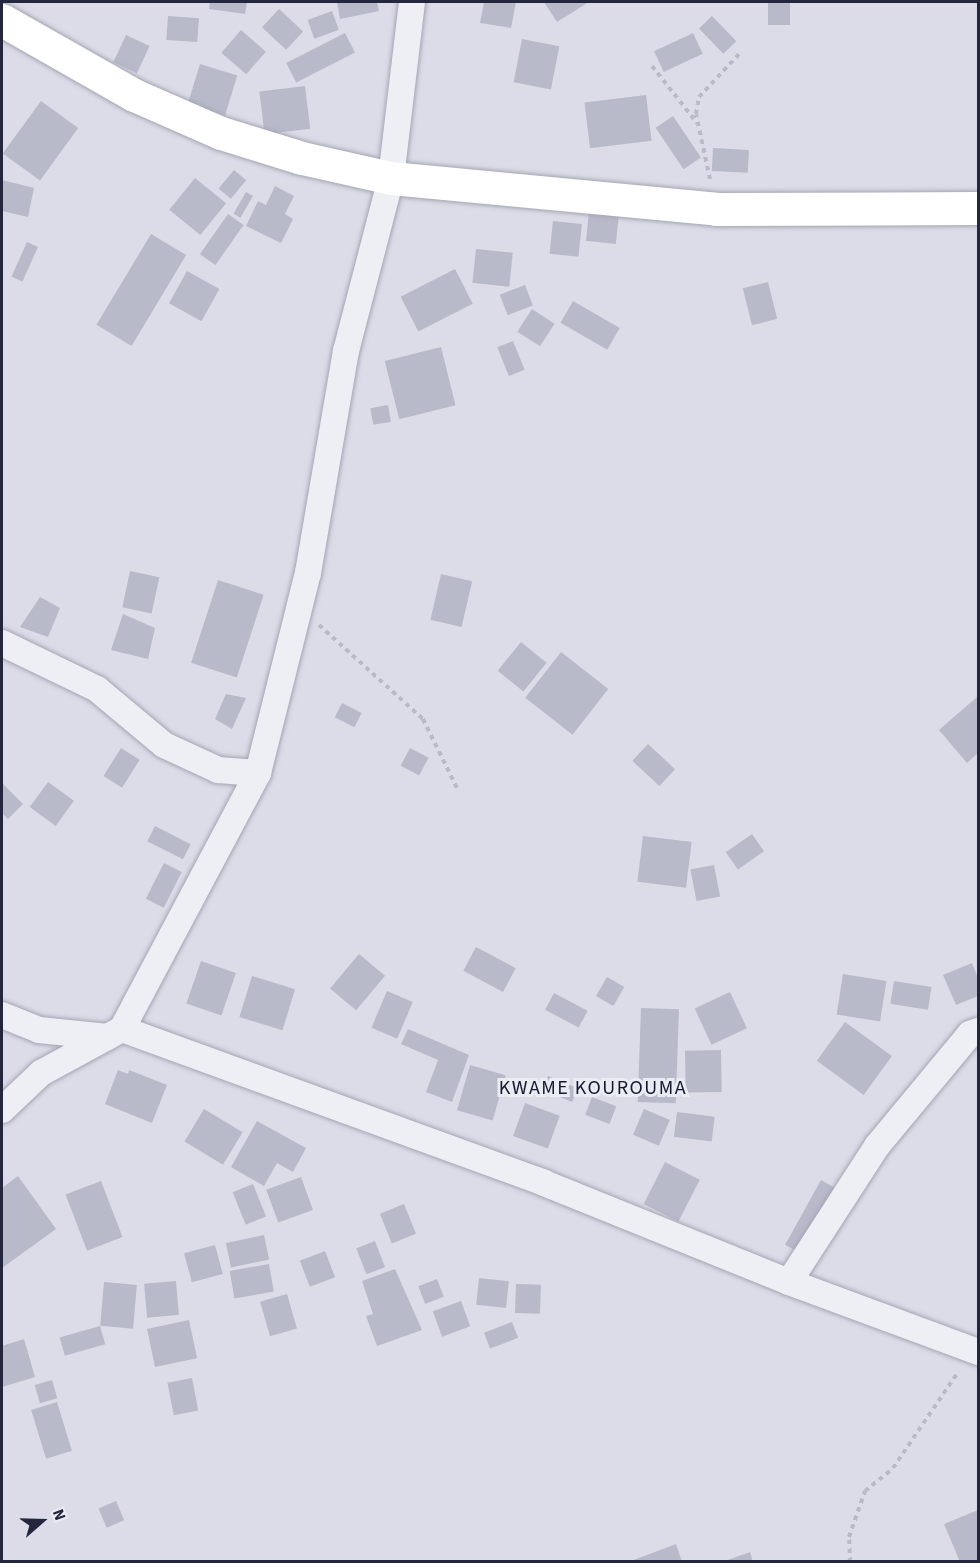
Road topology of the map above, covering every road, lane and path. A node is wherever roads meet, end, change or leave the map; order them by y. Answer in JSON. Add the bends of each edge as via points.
{"nodes":[{"id":1,"x":412,"y":2,"type":"edge"},
{"id":2,"x":2,"y":20,"type":"edge"},
{"id":3,"x":741,"y":51,"type":"dead end"},
{"id":4,"x":652,"y":66,"type":"dead end"},
{"id":5,"x":699,"y":126,"type":"junction"},
{"id":6,"x":391,"y":178,"type":"junction"},
{"id":7,"x":978,"y":208,"type":"edge"},
{"id":8,"x":716,"y":209,"type":"junction"},
{"id":9,"x":298,"y":603,"type":"junction"},
{"id":10,"x":2,"y":643,"type":"edge"},
{"id":11,"x":258,"y":773,"type":"junction"},
{"id":12,"x":457,"y":788,"type":"dead end"},
{"id":13,"x":2,"y":1015,"type":"edge"},
{"id":14,"x":978,"y":1030,"type":"edge"},
{"id":15,"x":115,"y":1033,"type":"junction"},
{"id":16,"x":2,"y":1110,"type":"edge"},
{"id":17,"x":789,"y":1282,"type":"junction"},
{"id":18,"x":977,"y":1351,"type":"edge"},
{"id":19,"x":850,"y":1562,"type":"edge"}],
"edges":[{"from":1,"to":6,"type":"street"},
{"from":2,"to":6,"type":"main road","via":[[134,95],[221,133],[302,158]]},
{"from":3,"to":5,"type":"path","via":[[699,97]]},
{"from":4,"to":5,"type":"path"},
{"from":5,"to":8,"type":"path"},
{"from":6,"to":8,"type":"main road"},
{"from":6,"to":9,"type":"street","via":[[346,351],[308,573]]},
{"from":7,"to":8,"type":"main road"},
{"from":9,"to":11,"type":"street"},
{"from":9,"to":12,"type":"path","via":[[348,655],[423,719]]},
{"from":10,"to":11,"type":"street","via":[[97,689],[164,745],[218,770]]},
{"from":11,"to":15,"type":"street"},
{"from":13,"to":15,"type":"street","via":[[39,1030]]},
{"from":14,"to":17,"type":"street","via":[[877,1146]]},
{"from":15,"to":16,"type":"street","via":[[41,1073]]},
{"from":15,"to":17,"type":"street","via":[[544,1183]]},
{"from":17,"to":18,"type":"street"},
{"from":18,"to":19,"type":"path","via":[[893,1468],[865,1491],[849,1537]]}]}
